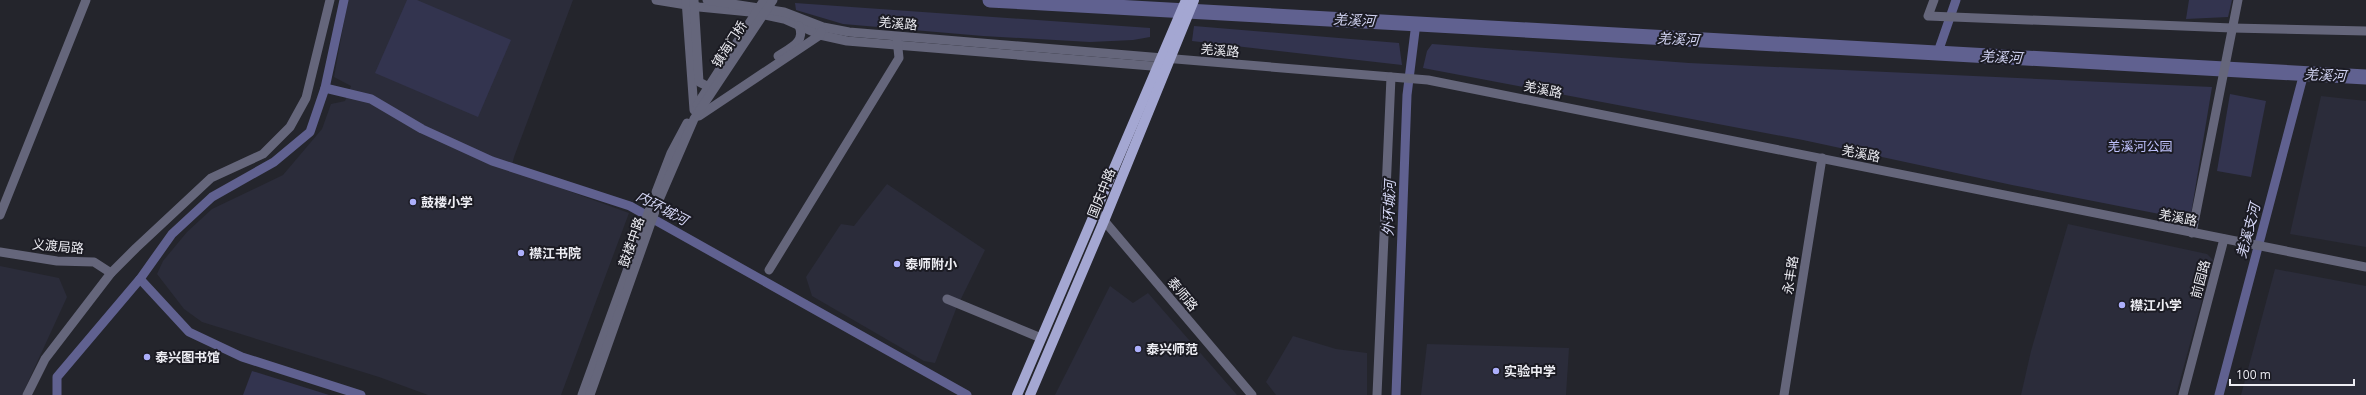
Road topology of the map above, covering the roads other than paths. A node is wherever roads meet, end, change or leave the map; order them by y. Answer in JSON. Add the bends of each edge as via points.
{"nodes":[{"id":1,"x":86,"y":0,"type":"edge"},
{"id":2,"x":330,"y":0,"type":"edge"},
{"id":3,"x":656,"y":0,"type":"edge"},
{"id":4,"x":707,"y":0,"type":"edge"},
{"id":5,"x":764,"y":0,"type":"edge"},
{"id":6,"x":773,"y":0,"type":"edge"},
{"id":7,"x":1186,"y":0,"type":"edge"},
{"id":8,"x":1194,"y":0,"type":"edge"},
{"id":9,"x":1934,"y":0,"type":"edge"},
{"id":10,"x":2238,"y":0,"type":"edge"},
{"id":11,"x":690,"y":3,"type":"edge"},
{"id":12,"x":799,"y":26,"type":"junction"},
{"id":13,"x":2232,"y":28,"type":"junction"},
{"id":14,"x":822,"y":31,"type":"junction"},
{"id":15,"x":2366,"y":31,"type":"edge"},
{"id":16,"x":1174,"y":37,"type":"junction"},
{"id":17,"x":897,"y":40,"type":"junction"},
{"id":18,"x":1163,"y":62,"type":"junction"},
{"id":19,"x":1391,"y":77,"type":"junction"},
{"id":20,"x":717,"y":79,"type":"junction"},
{"id":21,"x":711,"y":88,"type":"junction"},
{"id":22,"x":694,"y":115,"type":"junction"},
{"id":23,"x":1822,"y":158,"type":"junction"},
{"id":24,"x":1095,"y":210,"type":"junction"},
{"id":25,"x":0,"y":214,"type":"edge"},
{"id":26,"x":651,"y":216,"type":"junction"},
{"id":27,"x":1104,"y":221,"type":"junction"},
{"id":28,"x":2192,"y":232,"type":"junction"},
{"id":29,"x":2228,"y":240,"type":"junction"},
{"id":30,"x":0,"y":252,"type":"edge"},
{"id":31,"x":2366,"y":267,"type":"edge"},
{"id":32,"x":769,"y":270,"type":"dead end"},
{"id":33,"x":111,"y":273,"type":"junction"},
{"id":34,"x":947,"y":299,"type":"dead end"},
{"id":35,"x":1041,"y":338,"type":"junction"},
{"id":36,"x":27,"y":395,"type":"edge"},
{"id":37,"x":582,"y":395,"type":"edge"},
{"id":38,"x":590,"y":395,"type":"edge"},
{"id":39,"x":1017,"y":395,"type":"edge"},
{"id":40,"x":1030,"y":395,"type":"edge"},
{"id":41,"x":1252,"y":395,"type":"edge"},
{"id":42,"x":1377,"y":395,"type":"edge"},
{"id":43,"x":1784,"y":395,"type":"edge"},
{"id":44,"x":2183,"y":395,"type":"edge"}],
"edges":[{"from":1,"to":25,"type":"street"},
{"from":2,"to":33,"type":"street","via":[[306,98],[290,128],[263,154],[211,178]]},
{"from":3,"to":11,"type":"street","name":"羌溪路"},
{"from":4,"to":14,"type":"street","name":"羌溪路","via":[[784,12]]},
{"from":5,"to":20,"type":"street"},
{"from":6,"to":20,"type":"street","name":"镇海门桥"},
{"from":7,"to":16,"type":"main road"},
{"from":8,"to":16,"type":"main road","name":"国庆中路"},
{"from":9,"to":13,"type":"street","via":[[1928,16]]},
{"from":10,"to":13,"type":"street"},
{"from":11,"to":12,"type":"street","name":"羌溪路","via":[[784,19]]},
{"from":11,"to":21,"type":"street","via":[[699,82]]},
{"from":11,"to":22,"type":"street"},
{"from":12,"to":14,"type":"street","name":"羌溪路"},
{"from":12,"to":21,"type":"street","via":[[802,34],[800,41],[720,97]]},
{"from":13,"to":15,"type":"street"},
{"from":13,"to":28,"type":"street"},
{"from":14,"to":17,"type":"street","name":"羌溪路","via":[[848,32]]},
{"from":14,"to":22,"type":"street"},
{"from":16,"to":18,"type":"main road","name":"国庆中路"},
{"from":17,"to":18,"type":"street","name":"羌溪路"},
{"from":17,"to":32,"type":"street","via":[[899,58]]},
{"from":18,"to":19,"type":"street","name":"羌溪路"},
{"from":18,"to":24,"type":"main road","name":"国庆中路"},
{"from":18,"to":27,"type":"main road","name":"国庆中路"},
{"from":19,"to":23,"type":"street","name":"羌溪路","via":[[1428,80]]},
{"from":19,"to":42,"type":"street"},
{"from":20,"to":21,"type":"street"},
{"from":21,"to":22,"type":"street"},
{"from":22,"to":26,"type":"street","via":[[671,153]]},
{"from":23,"to":28,"type":"street","name":"羌溪路"},
{"from":23,"to":43,"type":"street","name":"永丰路"},
{"from":24,"to":27,"type":"street","name":"泰师路"},
{"from":24,"to":35,"type":"main road","name":"国庆中路"},
{"from":26,"to":37,"type":"street"},
{"from":26,"to":38,"type":"street","name":"鼓楼中路"},
{"from":27,"to":40,"type":"main road","name":"国庆中路"},
{"from":27,"to":41,"type":"street","name":"泰师路"},
{"from":28,"to":29,"type":"street","name":"羌溪路"},
{"from":29,"to":31,"type":"street","name":"羌溪路"},
{"from":29,"to":44,"type":"street","name":"前园路"},
{"from":30,"to":33,"type":"street","name":"义渡局路","via":[[57,261],[94,262]]},
{"from":33,"to":36,"type":"street","via":[[45,358]]},
{"from":34,"to":35,"type":"street"},
{"from":35,"to":39,"type":"main road","name":"国庆中路"}]}
